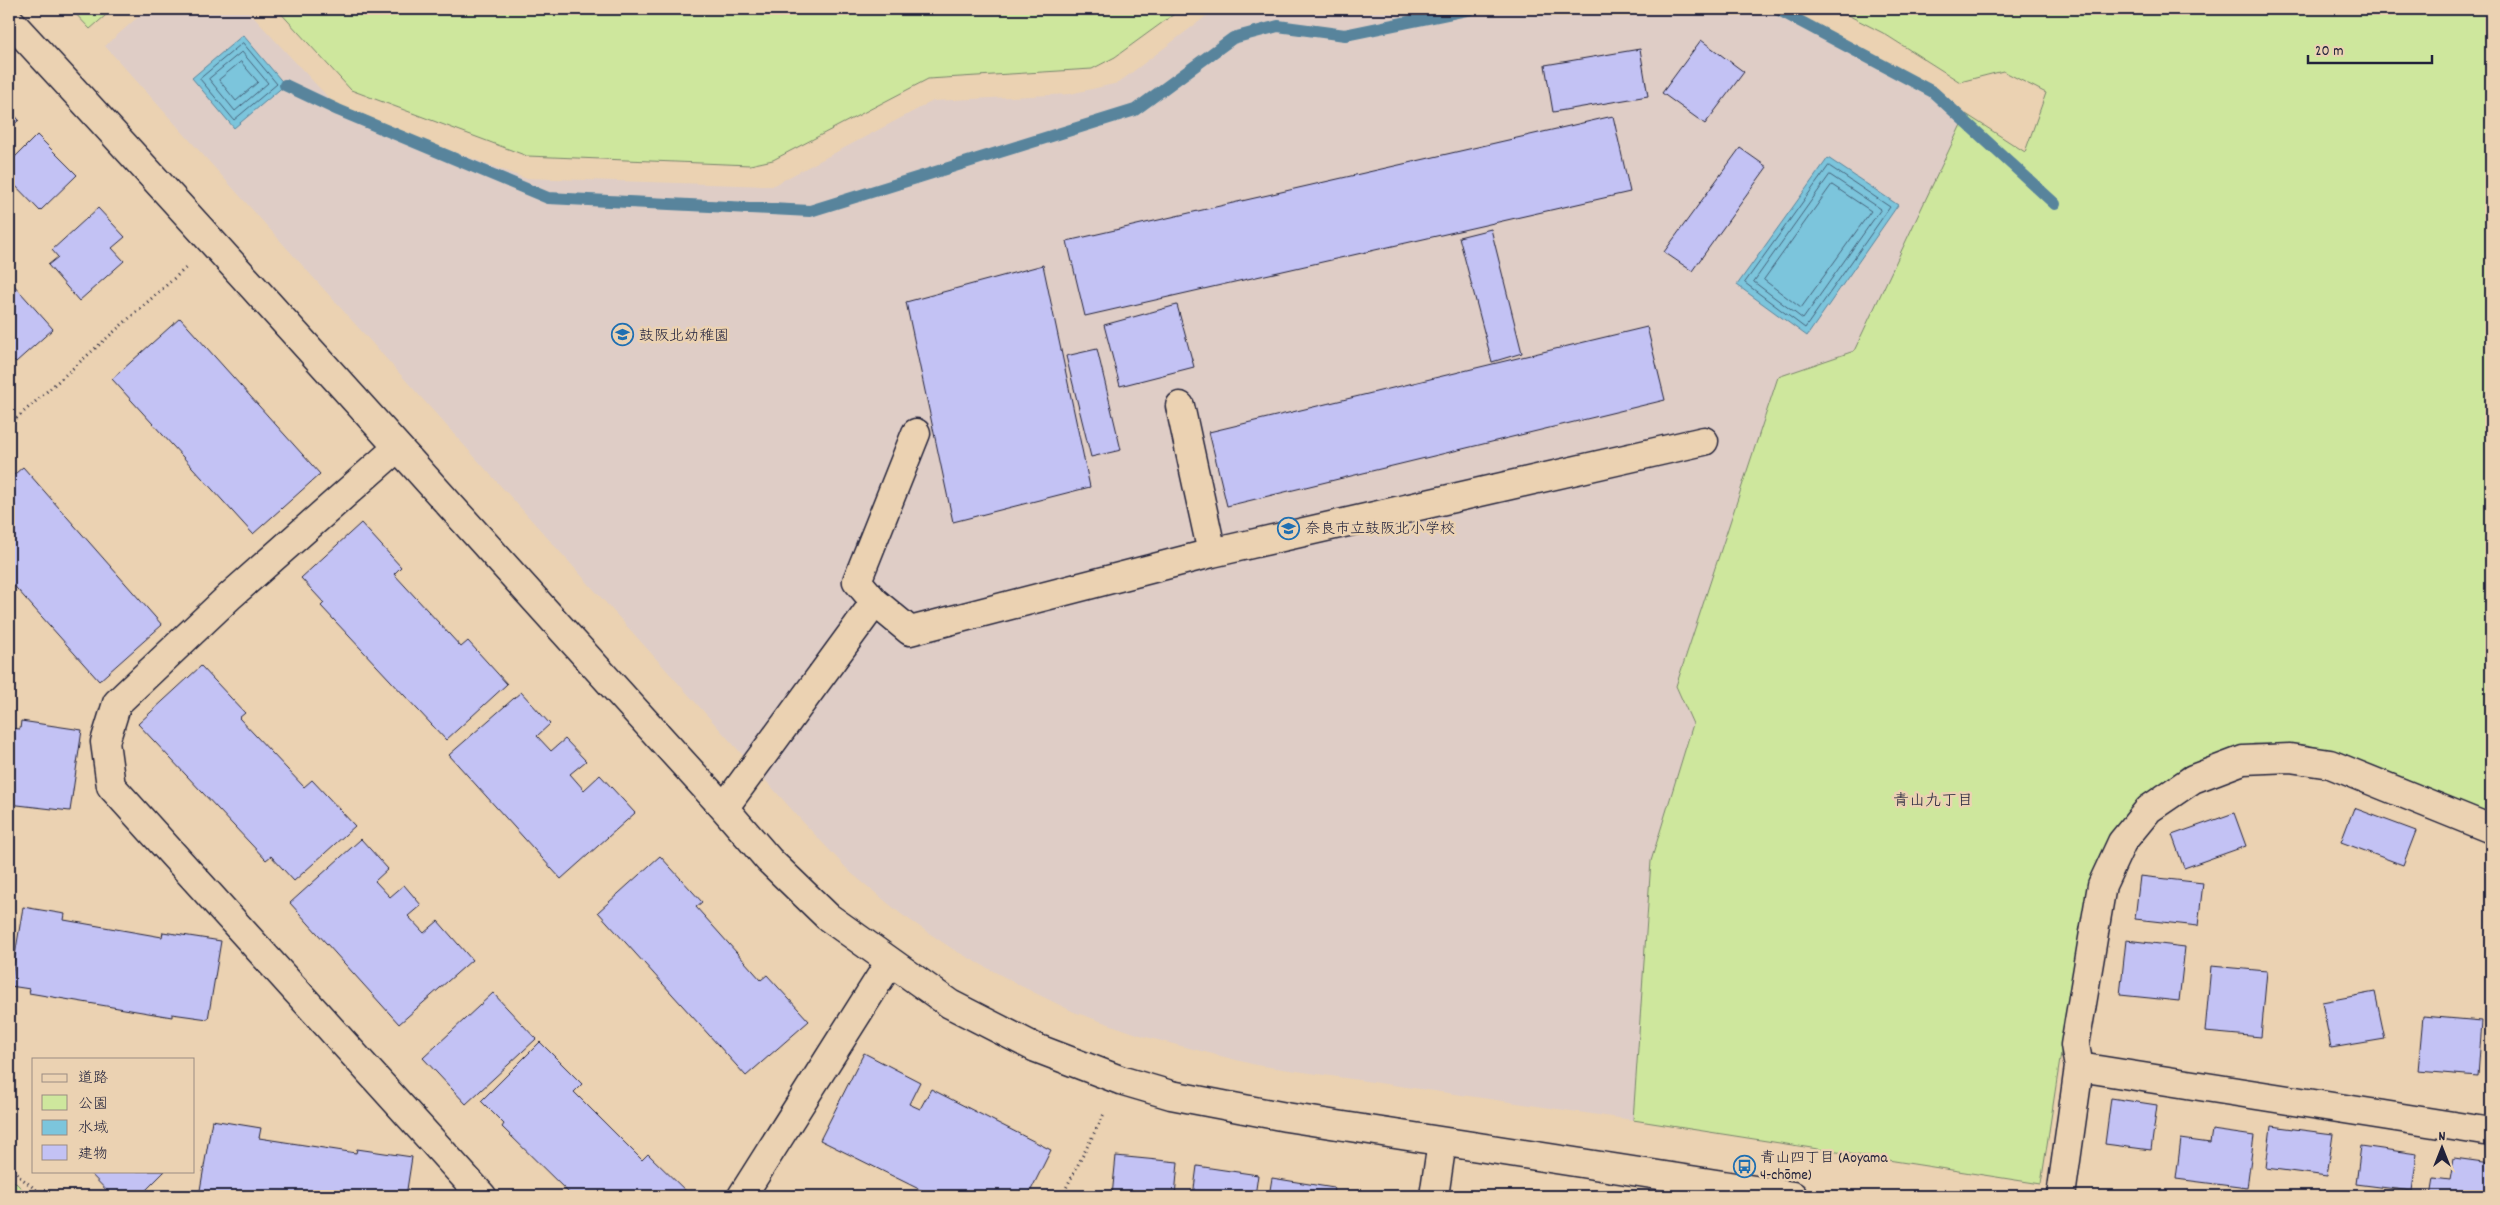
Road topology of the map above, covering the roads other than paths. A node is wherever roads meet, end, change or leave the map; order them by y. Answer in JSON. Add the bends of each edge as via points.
{"nodes":[{"id":1,"x":9,"y":20,"type":"edge"},
{"id":2,"x":1180,"y":406,"type":"dead end"},
{"id":3,"x":916,"y":433,"type":"dead end"},
{"id":4,"x":1704,"y":441,"type":"dead end"},
{"id":5,"x":397,"y":448,"type":"junction"},
{"id":6,"x":1212,"y":553,"type":"junction"},
{"id":7,"x":875,"y":602,"type":"junction"},
{"id":8,"x":724,"y":808,"type":"junction"},
{"id":9,"x":2491,"y":829,"type":"edge"},
{"id":10,"x":890,"y":962,"type":"junction"},
{"id":11,"x":2079,"y":1067,"type":"junction"},
{"id":12,"x":2491,"y":1132,"type":"edge"},
{"id":13,"x":1442,"y":1142,"type":"junction"},
{"id":14,"x":482,"y":1196,"type":"edge"},
{"id":15,"x":742,"y":1196,"type":"edge"},
{"id":16,"x":1434,"y":1196,"type":"edge"},
{"id":17,"x":1793,"y":1196,"type":"edge"},
{"id":18,"x":2061,"y":1196,"type":"edge"}],
"edges":[{"from":1,"to":5,"type":"street","via":[[215,243]]},
{"from":2,"to":6,"type":"street"},
{"from":3,"to":7,"type":"street","via":[[857,581]]},
{"from":4,"to":6,"type":"street"},
{"from":5,"to":8,"type":"street"},
{"from":5,"to":14,"type":"street","via":[[229,597],[117,703],[106,742],[111,786]]},
{"from":6,"to":7,"type":"street","via":[[910,631]]},
{"from":7,"to":8,"type":"street"},
{"from":8,"to":10,"type":"street","via":[[769,860],[828,917]]},
{"from":9,"to":11,"type":"street","via":[[2330,764],[2290,758],[2243,760],[2193,779],[2149,809],[2122,842],[2102,885],[2075,1045]]},
{"from":10,"to":13,"type":"street","via":[[950,1004],[1036,1048],[1120,1080],[1171,1095]]},
{"from":10,"to":15,"type":"street"},
{"from":11,"to":12,"type":"street"},
{"from":11,"to":18,"type":"street"},
{"from":13,"to":16,"type":"street"},
{"from":13,"to":17,"type":"street"}]}
